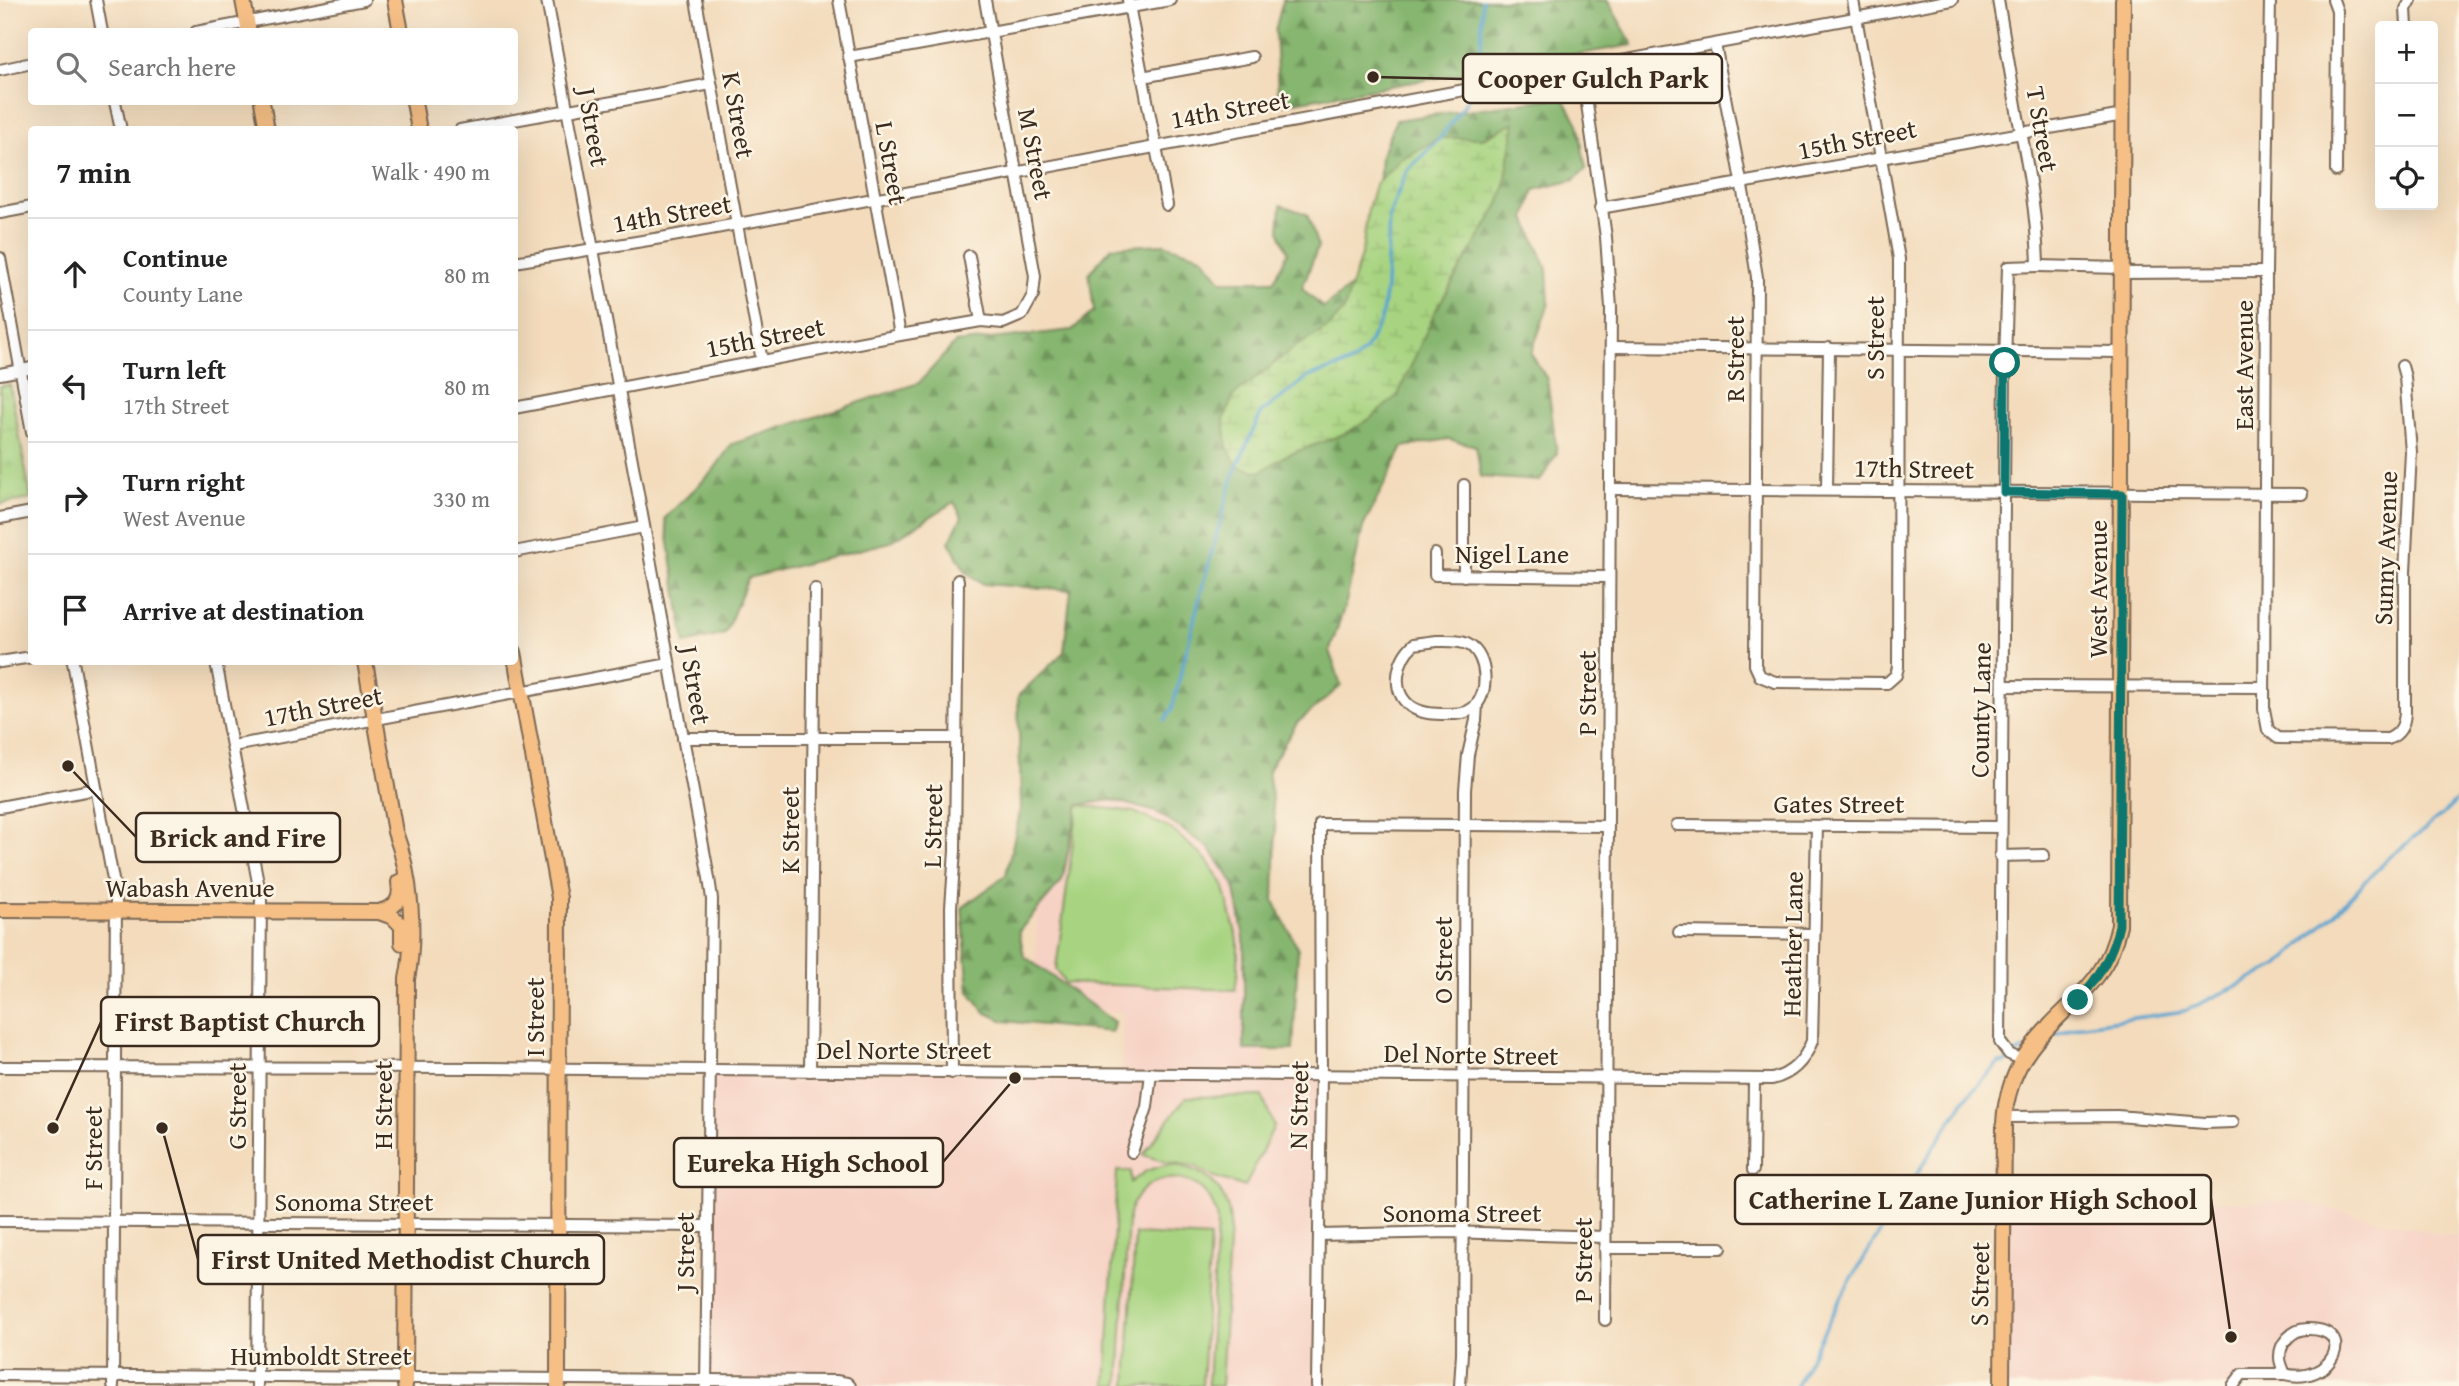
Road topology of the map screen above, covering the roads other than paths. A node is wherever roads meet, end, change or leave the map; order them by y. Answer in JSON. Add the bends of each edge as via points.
{"nodes":[{"id":1,"x":96,"y":0,"type":"edge"},
{"id":2,"x":243,"y":0,"type":"edge"},
{"id":3,"x":363,"y":0,"type":"edge"},
{"id":4,"x":395,"y":0,"type":"edge"},
{"id":5,"x":547,"y":0,"type":"edge"},
{"id":6,"x":696,"y":0,"type":"edge"},
{"id":7,"x":839,"y":0,"type":"edge"},
{"id":8,"x":985,"y":0,"type":"edge"},
{"id":9,"x":1170,"y":0,"type":"edge"},
{"id":10,"x":1853,"y":0,"type":"edge"},
{"id":11,"x":1952,"y":0,"type":"edge"},
{"id":12,"x":1997,"y":0,"type":"edge"},
{"id":13,"x":2123,"y":0,"type":"edge"},
{"id":14,"x":2270,"y":0,"type":"edge"},
{"id":15,"x":2333,"y":0,"type":"edge"},
{"id":16,"x":2411,"y":0,"type":"edge"},
{"id":17,"x":1129,"y":4,"type":"edge"},
{"id":18,"x":1856,"y":18,"type":"junction"},
{"id":19,"x":2407,"y":21,"type":"edge"},
{"id":20,"x":248,"y":26,"type":"edge"},
{"id":21,"x":101,"y":28,"type":"edge"},
{"id":22,"x":400,"y":28,"type":"edge"},
{"id":23,"x":990,"y":32,"type":"junction"},
{"id":24,"x":1716,"y":44,"type":"junction"},
{"id":25,"x":849,"y":57,"type":"junction"},
{"id":26,"x":1252,"y":57,"type":"dead end"},
{"id":27,"x":28,"y":64,"type":"edge"},
{"id":28,"x":1582,"y":69,"type":"junction"},
{"id":29,"x":0,"y":70,"type":"edge"},
{"id":30,"x":1142,"y":77,"type":"junction"},
{"id":31,"x":711,"y":84,"type":"junction"},
{"id":32,"x":116,"y":105,"type":"edge"},
{"id":33,"x":263,"y":105,"type":"edge"},
{"id":34,"x":415,"y":105,"type":"edge"},
{"id":35,"x":568,"y":110,"type":"junction"},
{"id":36,"x":2123,"y":115,"type":"junction"},
{"id":37,"x":120,"y":126,"type":"edge"},
{"id":38,"x":266,"y":126,"type":"edge"},
{"id":39,"x":418,"y":126,"type":"edge"},
{"id":40,"x":482,"y":126,"type":"edge"},
{"id":41,"x":2022,"y":133,"type":"junction"},
{"id":42,"x":1157,"y":146,"type":"junction"},
{"id":43,"x":1881,"y":158,"type":"junction"},
{"id":44,"x":2336,"y":171,"type":"dead end"},
{"id":45,"x":1017,"y":173,"type":"junction"},
{"id":46,"x":1742,"y":184,"type":"junction"},
{"id":47,"x":875,"y":198,"type":"junction"},
{"id":48,"x":1167,"y":205,"type":"dead end"},
{"id":49,"x":28,"y":208,"type":"edge"},
{"id":50,"x":1600,"y":208,"type":"junction"},
{"id":51,"x":0,"y":213,"type":"edge"},
{"id":52,"x":736,"y":224,"type":"junction"},
{"id":53,"x":593,"y":250,"type":"junction"},
{"id":54,"x":969,"y":256,"type":"dead end"},
{"id":55,"x":0,"y":258,"type":"edge"},
{"id":56,"x":518,"y":261,"type":"edge"},
{"id":57,"x":2038,"y":266,"type":"junction"},
{"id":58,"x":2122,"y":270,"type":"junction"},
{"id":59,"x":2266,"y":272,"type":"junction"},
{"id":60,"x":1023,"y":315,"type":"joint"},
{"id":61,"x":981,"y":321,"type":"junction"},
{"id":62,"x":900,"y":335,"type":"junction"},
{"id":63,"x":1611,"y":347,"type":"junction"},
{"id":64,"x":1829,"y":348,"type":"junction"},
{"id":65,"x":1757,"y":349,"type":"junction"},
{"id":66,"x":1899,"y":350,"type":"junction"},
{"id":67,"x":2005,"y":350,"type":"junction"},
{"id":68,"x":2122,"y":352,"type":"junction"},
{"id":69,"x":762,"y":361,"type":"junction"},
{"id":70,"x":2402,"y":366,"type":"dead end"},
{"id":71,"x":26,"y":369,"type":"edge"},
{"id":72,"x":0,"y":374,"type":"edge"},
{"id":73,"x":620,"y":388,"type":"junction"},
{"id":74,"x":28,"y":390,"type":"edge"},
{"id":75,"x":518,"y":407,"type":"edge"},
{"id":76,"x":1464,"y":485,"type":"dead end"},
{"id":77,"x":1610,"y":489,"type":"junction"},
{"id":78,"x":1756,"y":489,"type":"junction"},
{"id":79,"x":1827,"y":490,"type":"junction"},
{"id":80,"x":1899,"y":491,"type":"junction"},
{"id":81,"x":2004,"y":492,"type":"junction"},
{"id":82,"x":2122,"y":494,"type":"junction"},
{"id":83,"x":2266,"y":494,"type":"junction"},
{"id":84,"x":2302,"y":494,"type":"dead end"},
{"id":85,"x":28,"y":513,"type":"edge"},
{"id":86,"x":0,"y":518,"type":"edge"},
{"id":87,"x":644,"y":527,"type":"junction"},
{"id":88,"x":518,"y":551,"type":"edge"},
{"id":89,"x":1435,"y":554,"type":"dead end"},
{"id":90,"x":1464,"y":576,"type":"junction"},
{"id":91,"x":1609,"y":577,"type":"junction"},
{"id":92,"x":958,"y":580,"type":"dead end"},
{"id":93,"x":815,"y":589,"type":"dead end"},
{"id":94,"x":28,"y":658,"type":"edge"},
{"id":95,"x":0,"y":662,"type":"edge"},
{"id":96,"x":669,"y":664,"type":"junction"},
{"id":97,"x":74,"y":665,"type":"edge"},
{"id":98,"x":217,"y":665,"type":"edge"},
{"id":99,"x":366,"y":665,"type":"edge"},
{"id":100,"x":517,"y":665,"type":"edge"},
{"id":101,"x":1893,"y":678,"type":"joint"},
{"id":102,"x":2004,"y":686,"type":"junction"},
{"id":103,"x":2121,"y":687,"type":"junction"},
{"id":104,"x":2264,"y":687,"type":"junction"},
{"id":105,"x":522,"y":692,"type":"junction"},
{"id":106,"x":1477,"y":704,"type":"junction"},
{"id":107,"x":375,"y":719,"type":"junction"},
{"id":108,"x":2268,"y":730,"type":"joint"},
{"id":109,"x":683,"y":738,"type":"junction"},
{"id":110,"x":813,"y":738,"type":"junction"},
{"id":111,"x":955,"y":738,"type":"junction"},
{"id":112,"x":233,"y":746,"type":"junction"},
{"id":113,"x":96,"y":789,"type":"junction"},
{"id":114,"x":0,"y":807,"type":"edge"},
{"id":115,"x":1466,"y":824,"type":"junction"},
{"id":116,"x":1677,"y":825,"type":"dead end"},
{"id":117,"x":1608,"y":826,"type":"junction"},
{"id":118,"x":1818,"y":826,"type":"junction"},
{"id":119,"x":2000,"y":827,"type":"junction"},
{"id":120,"x":395,"y":832,"type":"junction"},
{"id":121,"x":2044,"y":855,"type":"dead end"},
{"id":122,"x":2000,"y":856,"type":"junction"},
{"id":123,"x":0,"y":910,"type":"edge"},
{"id":124,"x":116,"y":911,"type":"junction"},
{"id":125,"x":261,"y":912,"type":"junction"},
{"id":126,"x":379,"y":912,"type":"junction"},
{"id":127,"x":1679,"y":932,"type":"dead end"},
{"id":128,"x":1814,"y":934,"type":"junction"},
{"id":129,"x":407,"y":979,"type":"junction"},
{"id":130,"x":1802,"y":1060,"type":"joint"},
{"id":131,"x":2022,"y":1060,"type":"junction"},
{"id":132,"x":0,"y":1067,"type":"edge"},
{"id":133,"x":115,"y":1068,"type":"junction"},
{"id":134,"x":259,"y":1069,"type":"junction"},
{"id":135,"x":407,"y":1069,"type":"junction"},
{"id":136,"x":558,"y":1069,"type":"junction"},
{"id":137,"x":710,"y":1070,"type":"junction"},
{"id":138,"x":810,"y":1071,"type":"junction"},
{"id":139,"x":952,"y":1073,"type":"junction"},
{"id":140,"x":1151,"y":1073,"type":"junction"},
{"id":141,"x":1321,"y":1075,"type":"junction"},
{"id":142,"x":1465,"y":1076,"type":"junction"},
{"id":143,"x":1606,"y":1079,"type":"junction"},
{"id":144,"x":1754,"y":1080,"type":"junction"},
{"id":145,"x":2004,"y":1117,"type":"junction"},
{"id":146,"x":2233,"y":1122,"type":"dead end"},
{"id":147,"x":1132,"y":1152,"type":"dead end"},
{"id":148,"x":1753,"y":1170,"type":"dead end"},
{"id":149,"x":0,"y":1221,"type":"edge"},
{"id":150,"x":114,"y":1222,"type":"junction"},
{"id":151,"x":258,"y":1223,"type":"junction"},
{"id":152,"x":406,"y":1224,"type":"junction"},
{"id":153,"x":557,"y":1225,"type":"junction"},
{"id":154,"x":707,"y":1226,"type":"junction"},
{"id":155,"x":1462,"y":1232,"type":"junction"},
{"id":156,"x":1319,"y":1235,"type":"junction"},
{"id":157,"x":1605,"y":1242,"type":"junction"},
{"id":158,"x":1721,"y":1248,"type":"dead end"},
{"id":159,"x":1605,"y":1320,"type":"dead end"},
{"id":160,"x":2285,"y":1374,"type":"junction"},
{"id":161,"x":0,"y":1375,"type":"edge"},
{"id":162,"x":113,"y":1381,"type":"edge"},
{"id":163,"x":257,"y":1382,"type":"edge"},
{"id":164,"x":405,"y":1382,"type":"edge"},
{"id":165,"x":558,"y":1383,"type":"edge"},
{"id":166,"x":706,"y":1383,"type":"edge"},
{"id":167,"x":850,"y":1386,"type":"edge"},
{"id":168,"x":1317,"y":1386,"type":"edge"},
{"id":169,"x":1460,"y":1386,"type":"edge"},
{"id":170,"x":2002,"y":1386,"type":"edge"},
{"id":171,"x":2232,"y":1386,"type":"edge"}],
"edges":[{"from":1,"to":21,"type":"street"},
{"from":2,"to":20,"type":"main road"},
{"from":3,"to":20,"type":"street"},
{"from":4,"to":22,"type":"main road"},
{"from":5,"to":35,"type":"street","name":"J Street"},
{"from":6,"to":31,"type":"street","name":"K Street"},
{"from":7,"to":25,"type":"street","name":"L Street"},
{"from":8,"to":23,"type":"street","name":"M Street"},
{"from":9,"to":17,"type":"street"},
{"from":10,"to":18,"type":"street","name":"S Street"},
{"from":11,"to":18,"type":"street","name":"14th Street"},
{"from":12,"to":41,"type":"street","name":"T Street"},
{"from":13,"to":36,"type":"main road","name":"West Avenue"},
{"from":14,"to":59,"type":"street","name":"East Avenue"},
{"from":15,"to":44,"type":"street","via":[[2337,11]]},
{"from":16,"to":19,"type":"street"},
{"from":17,"to":23,"type":"street"},
{"from":17,"to":30,"type":"street"},
{"from":18,"to":24,"type":"street","name":"14th Street"},
{"from":18,"to":43,"type":"street","name":"S Street"},
{"from":23,"to":25,"type":"street"},
{"from":23,"to":45,"type":"street","name":"M Street"},
{"from":24,"to":28,"type":"street","name":"14th Street"},
{"from":24,"to":46,"type":"street","name":"R Street"},
{"from":25,"to":47,"type":"street","name":"L Street"},
{"from":26,"to":30,"type":"street","name":"14th Street"},
{"from":27,"to":29,"type":"street"},
{"from":28,"to":42,"type":"street","name":"14th Street"},
{"from":28,"to":50,"type":"street","name":"P Street"},
{"from":30,"to":42,"type":"street"},
{"from":31,"to":35,"type":"street"},
{"from":31,"to":52,"type":"street","name":"K Street"},
{"from":32,"to":37,"type":"street"},
{"from":33,"to":38,"type":"main road"},
{"from":34,"to":39,"type":"main road"},
{"from":35,"to":40,"type":"street"},
{"from":35,"to":53,"type":"street","name":"J Street"},
{"from":36,"to":41,"type":"street","name":"15th Street"},
{"from":36,"to":58,"type":"main road","name":"West Avenue"},
{"from":41,"to":43,"type":"street","name":"15th Street"},
{"from":41,"to":57,"type":"street","name":"T Street","via":[[2037,225]]},
{"from":42,"to":45,"type":"street","name":"14th Street"},
{"from":42,"to":48,"type":"street"},
{"from":43,"to":46,"type":"street","name":"15th Street"},
{"from":43,"to":66,"type":"street","name":"S Street","via":[[1899,258]]},
{"from":45,"to":47,"type":"street","name":"14th Street"},
{"from":45,"to":60,"type":"street","name":"M Street","via":[[1035,276],[1033,295]]},
{"from":46,"to":50,"type":"street","name":"15th Street"},
{"from":46,"to":65,"type":"street","name":"R Street","via":[[1755,264]]},
{"from":47,"to":52,"type":"street","name":"14th Street"},
{"from":47,"to":62,"type":"street","name":"L Street"},
{"from":49,"to":51,"type":"street"},
{"from":50,"to":63,"type":"street","name":"P Street","via":[[1609,271]]},
{"from":52,"to":53,"type":"street","name":"14th Street"},
{"from":52,"to":69,"type":"street","name":"K Street"},
{"from":53,"to":56,"type":"street","name":"14th Street"},
{"from":53,"to":73,"type":"street","name":"J Street"},
{"from":54,"to":61,"type":"street"},
{"from":55,"to":71,"type":"street"},
{"from":57,"to":58,"type":"street"},
{"from":57,"to":67,"type":"street","via":[[2008,267]]},
{"from":58,"to":59,"type":"street"},
{"from":58,"to":68,"type":"main road","name":"West Avenue"},
{"from":59,"to":83,"type":"street","name":"East Avenue"},
{"from":60,"to":61,"type":"street","name":"15th Street","via":[[1003,323]]},
{"from":61,"to":62,"type":"street","name":"15th Street"},
{"from":62,"to":69,"type":"street","name":"15th Street"},
{"from":63,"to":65,"type":"street"},
{"from":63,"to":77,"type":"street","name":"P Street"},
{"from":64,"to":65,"type":"street"},
{"from":64,"to":66,"type":"street"},
{"from":64,"to":79,"type":"street"},
{"from":65,"to":78,"type":"street","name":"R Street"},
{"from":66,"to":67,"type":"street"},
{"from":66,"to":80,"type":"street","name":"S Street"},
{"from":67,"to":68,"type":"street"},
{"from":67,"to":81,"type":"street","name":"County Lane"},
{"from":68,"to":82,"type":"main road","name":"West Avenue"},
{"from":69,"to":73,"type":"street","name":"15th Street"},
{"from":70,"to":108,"type":"street","name":"Sunny Avenue","via":[[2411,452],[2406,713],[2400,731],[2380,740],[2287,740]]},
{"from":71,"to":72,"type":"street"},
{"from":71,"to":74,"type":"street"},
{"from":73,"to":75,"type":"street","name":"15th Street"},
{"from":73,"to":87,"type":"street","name":"J Street"},
{"from":76,"to":90,"type":"street"},
{"from":77,"to":78,"type":"street","name":"17th Street"},
{"from":77,"to":91,"type":"street","name":"P Street"},
{"from":78,"to":79,"type":"street","name":"17th Street"},
{"from":78,"to":101,"type":"street","name":"R Street","via":[[1754,660],[1760,676],[1775,682],[1883,683]]},
{"from":79,"to":80,"type":"street","name":"17th Street"},
{"from":80,"to":81,"type":"street","name":"17th Street"},
{"from":80,"to":101,"type":"street","name":"S Street","via":[[1898,667]]},
{"from":81,"to":82,"type":"street","name":"17th Street"},
{"from":81,"to":102,"type":"street","name":"County Lane"},
{"from":82,"to":83,"type":"street","name":"17th Street"},
{"from":82,"to":103,"type":"main road","name":"West Avenue"},
{"from":83,"to":84,"type":"street","name":"17th Street"},
{"from":83,"to":104,"type":"street","name":"East Avenue"},
{"from":85,"to":86,"type":"street"},
{"from":87,"to":88,"type":"street"},
{"from":87,"to":96,"type":"street","name":"J Street"},
{"from":89,"to":90,"type":"street","name":"Nigel Lane","via":[[1436,575]]},
{"from":90,"to":91,"type":"street","name":"Nigel Lane"},
{"from":91,"to":117,"type":"street","name":"P Street"},
{"from":92,"to":111,"type":"street","name":"L Street"},
{"from":93,"to":110,"type":"street","name":"K Street"},
{"from":94,"to":95,"type":"street"},
{"from":96,"to":105,"type":"street","name":"17th Street"},
{"from":96,"to":109,"type":"street","name":"J Street"},
{"from":97,"to":113,"type":"street","name":"F Street"},
{"from":98,"to":112,"type":"street","name":"G Street"},
{"from":99,"to":107,"type":"main road","name":"H Street"},
{"from":100,"to":105,"type":"main road","name":"I Street"},
{"from":102,"to":103,"type":"street"},
{"from":102,"to":119,"type":"street","name":"County Lane"},
{"from":103,"to":104,"type":"street"},
{"from":103,"to":131,"type":"main road","name":"West Avenue","via":[[2119,925],[2115,944],[2096,980]]},
{"from":104,"to":108,"type":"street","name":"East Avenue"},
{"from":105,"to":107,"type":"street","name":"17th Street"},
{"from":105,"to":136,"type":"main road","name":"I Street","via":[[559,898]]},
{"from":106,"to":106,"type":"street","via":[[1456,714],[1430,713],[1411,706],[1399,687],[1404,656],[1421,642],[1471,646],[1483,668],[1484,686]]},
{"from":106,"to":115,"type":"street","name":"O Street","via":[[1468,755]]},
{"from":107,"to":112,"type":"street","name":"17th Street"},
{"from":107,"to":120,"type":"main road","name":"H Street"},
{"from":109,"to":110,"type":"street"},
{"from":109,"to":137,"type":"street","name":"J Street","via":[[712,899]]},
{"from":110,"to":111,"type":"street"},
{"from":110,"to":138,"type":"street","name":"K Street"},
{"from":111,"to":139,"type":"street","name":"L Street"},
{"from":112,"to":125,"type":"street","name":"G Street"},
{"from":113,"to":114,"type":"street"},
{"from":113,"to":124,"type":"street","name":"F Street"},
{"from":115,"to":117,"type":"street"},
{"from":115,"to":141,"type":"street","name":"N Street","via":[[1320,824]]},
{"from":115,"to":142,"type":"street","name":"O Street"},
{"from":116,"to":118,"type":"street","name":"Gates Street"},
{"from":117,"to":143,"type":"street","name":"P Street"},
{"from":118,"to":119,"type":"street","name":"Gates Street"},
{"from":118,"to":128,"type":"street","name":"Heather Lane"},
{"from":119,"to":122,"type":"street","name":"County Lane"},
{"from":120,"to":126,"type":"main road","via":[[392,848],[398,903]]},
{"from":120,"to":129,"type":"main road","name":"H Street","via":[[411,913]]},
{"from":121,"to":122,"type":"street"},
{"from":122,"to":131,"type":"street","name":"County Lane","via":[[2000,1042],[2009,1054]]},
{"from":123,"to":124,"type":"main road","name":"Wabash Avenue"},
{"from":124,"to":125,"type":"main road","name":"Wabash Avenue"},
{"from":124,"to":133,"type":"street","name":"F Street"},
{"from":125,"to":126,"type":"main road","name":"Wabash Avenue"},
{"from":125,"to":134,"type":"street","name":"G Street"},
{"from":126,"to":129,"type":"main road","via":[[402,926]]},
{"from":127,"to":128,"type":"street"},
{"from":128,"to":130,"type":"street","name":"Heather Lane","via":[[1813,1029]]},
{"from":129,"to":135,"type":"main road","name":"H Street"},
{"from":130,"to":144,"type":"street","name":"Del Norte Street","via":[[1782,1077]]},
{"from":131,"to":145,"type":"main road","name":"S Street"},
{"from":132,"to":133,"type":"street","name":"Del Norte Street"},
{"from":133,"to":134,"type":"street","name":"Del Norte Street"},
{"from":133,"to":150,"type":"street","name":"F Street"},
{"from":134,"to":135,"type":"street","name":"Del Norte Street"},
{"from":134,"to":151,"type":"street","name":"G Street"},
{"from":135,"to":136,"type":"street","name":"Del Norte Street"},
{"from":135,"to":152,"type":"main road","name":"H Street"},
{"from":136,"to":137,"type":"street","name":"Del Norte Street"},
{"from":136,"to":153,"type":"main road","name":"I Street"},
{"from":137,"to":138,"type":"street","name":"Del Norte Street"},
{"from":137,"to":154,"type":"street","name":"J Street"},
{"from":138,"to":139,"type":"street","name":"Del Norte Street"},
{"from":139,"to":140,"type":"street","name":"Del Norte Street"},
{"from":140,"to":141,"type":"street","name":"Del Norte Street"},
{"from":140,"to":147,"type":"street","via":[[1147,1107]]},
{"from":141,"to":142,"type":"street","name":"Del Norte Street"},
{"from":141,"to":156,"type":"street","name":"N Street"},
{"from":142,"to":143,"type":"street","name":"Del Norte Street"},
{"from":142,"to":155,"type":"street","name":"O Street"},
{"from":143,"to":144,"type":"street","name":"Del Norte Street"},
{"from":143,"to":157,"type":"street","name":"P Street"},
{"from":144,"to":148,"type":"street"},
{"from":145,"to":146,"type":"street"},
{"from":145,"to":170,"type":"main road","name":"S Street"},
{"from":149,"to":150,"type":"street","name":"Sonoma Street"},
{"from":150,"to":151,"type":"street","name":"Sonoma Street"},
{"from":150,"to":162,"type":"street","name":"F Street"},
{"from":151,"to":152,"type":"street","name":"Sonoma Street"},
{"from":151,"to":163,"type":"street","name":"G Street"},
{"from":152,"to":153,"type":"street","name":"Sonoma Street"},
{"from":152,"to":164,"type":"main road","name":"H Street"},
{"from":153,"to":154,"type":"street","name":"Sonoma Street"},
{"from":153,"to":165,"type":"main road","name":"I Street"},
{"from":154,"to":166,"type":"street","name":"J Street"},
{"from":155,"to":156,"type":"street","name":"Sonoma Street"},
{"from":155,"to":157,"type":"street","name":"Sonoma Street"},
{"from":155,"to":169,"type":"street","name":"O Street"},
{"from":156,"to":168,"type":"street","name":"N Street"},
{"from":157,"to":158,"type":"street","name":"Sonoma Street"},
{"from":157,"to":159,"type":"street","name":"P Street"},
{"from":160,"to":160,"type":"street","via":[[2282,1345],[2294,1332],[2306,1329],[2328,1337],[2336,1356],[2327,1379],[2307,1386]]},
{"from":160,"to":171,"type":"street","via":[[2242,1374]]},
{"from":161,"to":162,"type":"street","name":"Humboldt Street"},
{"from":162,"to":163,"type":"street","name":"Humboldt Street"},
{"from":163,"to":164,"type":"street","name":"Humboldt Street"},
{"from":164,"to":165,"type":"street","name":"Humboldt Street"},
{"from":165,"to":166,"type":"street","name":"Humboldt Street"},
{"from":166,"to":167,"type":"street","name":"Humboldt Street","via":[[836,1381]]}]}
